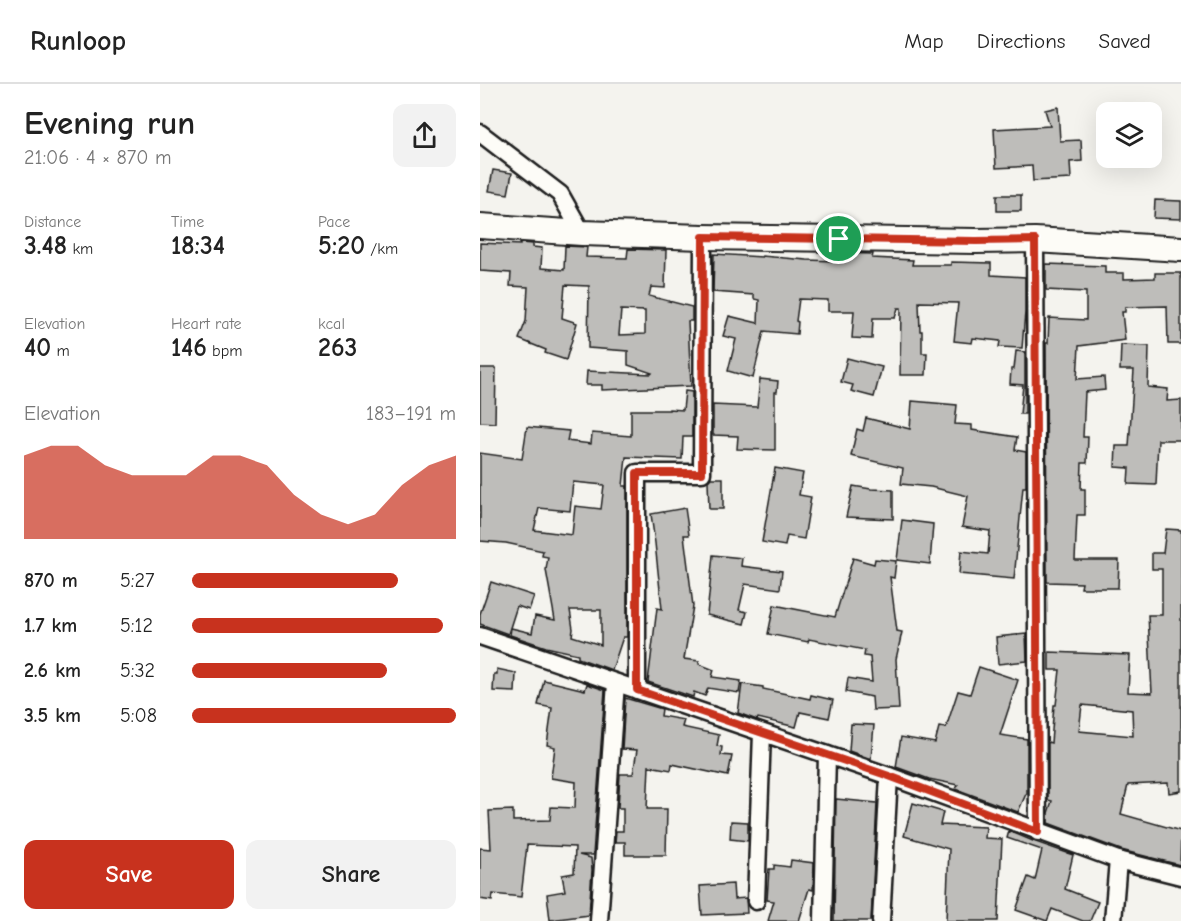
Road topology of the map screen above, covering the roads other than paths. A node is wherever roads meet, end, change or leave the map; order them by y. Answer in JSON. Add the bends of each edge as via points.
{"nodes":[{"id":1,"x":480,"y":133,"type":"edge"},
{"id":2,"x":480,"y":226,"type":"edge"},
{"id":3,"x":582,"y":233,"type":"junction"},
{"id":4,"x":703,"y":237,"type":"junction"},
{"id":5,"x":1035,"y":240,"type":"junction"},
{"id":6,"x":1181,"y":249,"type":"edge"},
{"id":7,"x":480,"y":636,"type":"edge"},
{"id":8,"x":616,"y":683,"type":"junction"},
{"id":9,"x":637,"y":690,"type":"junction"},
{"id":10,"x":762,"y":733,"type":"junction"},
{"id":11,"x":827,"y":755,"type":"junction"},
{"id":12,"x":889,"y":776,"type":"junction"},
{"id":13,"x":1038,"y":832,"type":"junction"},
{"id":14,"x":1118,"y":860,"type":"junction"},
{"id":15,"x":1181,"y":876,"type":"edge"},
{"id":16,"x":756,"y":901,"type":"dead end"},
{"id":17,"x":599,"y":921,"type":"edge"},
{"id":18,"x":823,"y":921,"type":"edge"},
{"id":19,"x":881,"y":921,"type":"edge"},
{"id":20,"x":1113,"y":921,"type":"edge"}],
"edges":[{"from":1,"to":3,"type":"street","via":[[560,194]]},
{"from":2,"to":3,"type":"main road"},
{"from":3,"to":4,"type":"main road"},
{"from":4,"to":5,"type":"main road"},
{"from":4,"to":9,"type":"street","via":[[702,473],[637,473]]},
{"from":5,"to":6,"type":"main road"},
{"from":5,"to":13,"type":"street"},
{"from":7,"to":8,"type":"street"},
{"from":8,"to":9,"type":"street"},
{"from":8,"to":17,"type":"street"},
{"from":9,"to":10,"type":"street"},
{"from":10,"to":11,"type":"street"},
{"from":10,"to":16,"type":"street"},
{"from":11,"to":12,"type":"street"},
{"from":11,"to":18,"type":"street"},
{"from":12,"to":13,"type":"street"},
{"from":12,"to":19,"type":"street"},
{"from":13,"to":14,"type":"street"},
{"from":14,"to":15,"type":"street"},
{"from":14,"to":20,"type":"street"}]}
